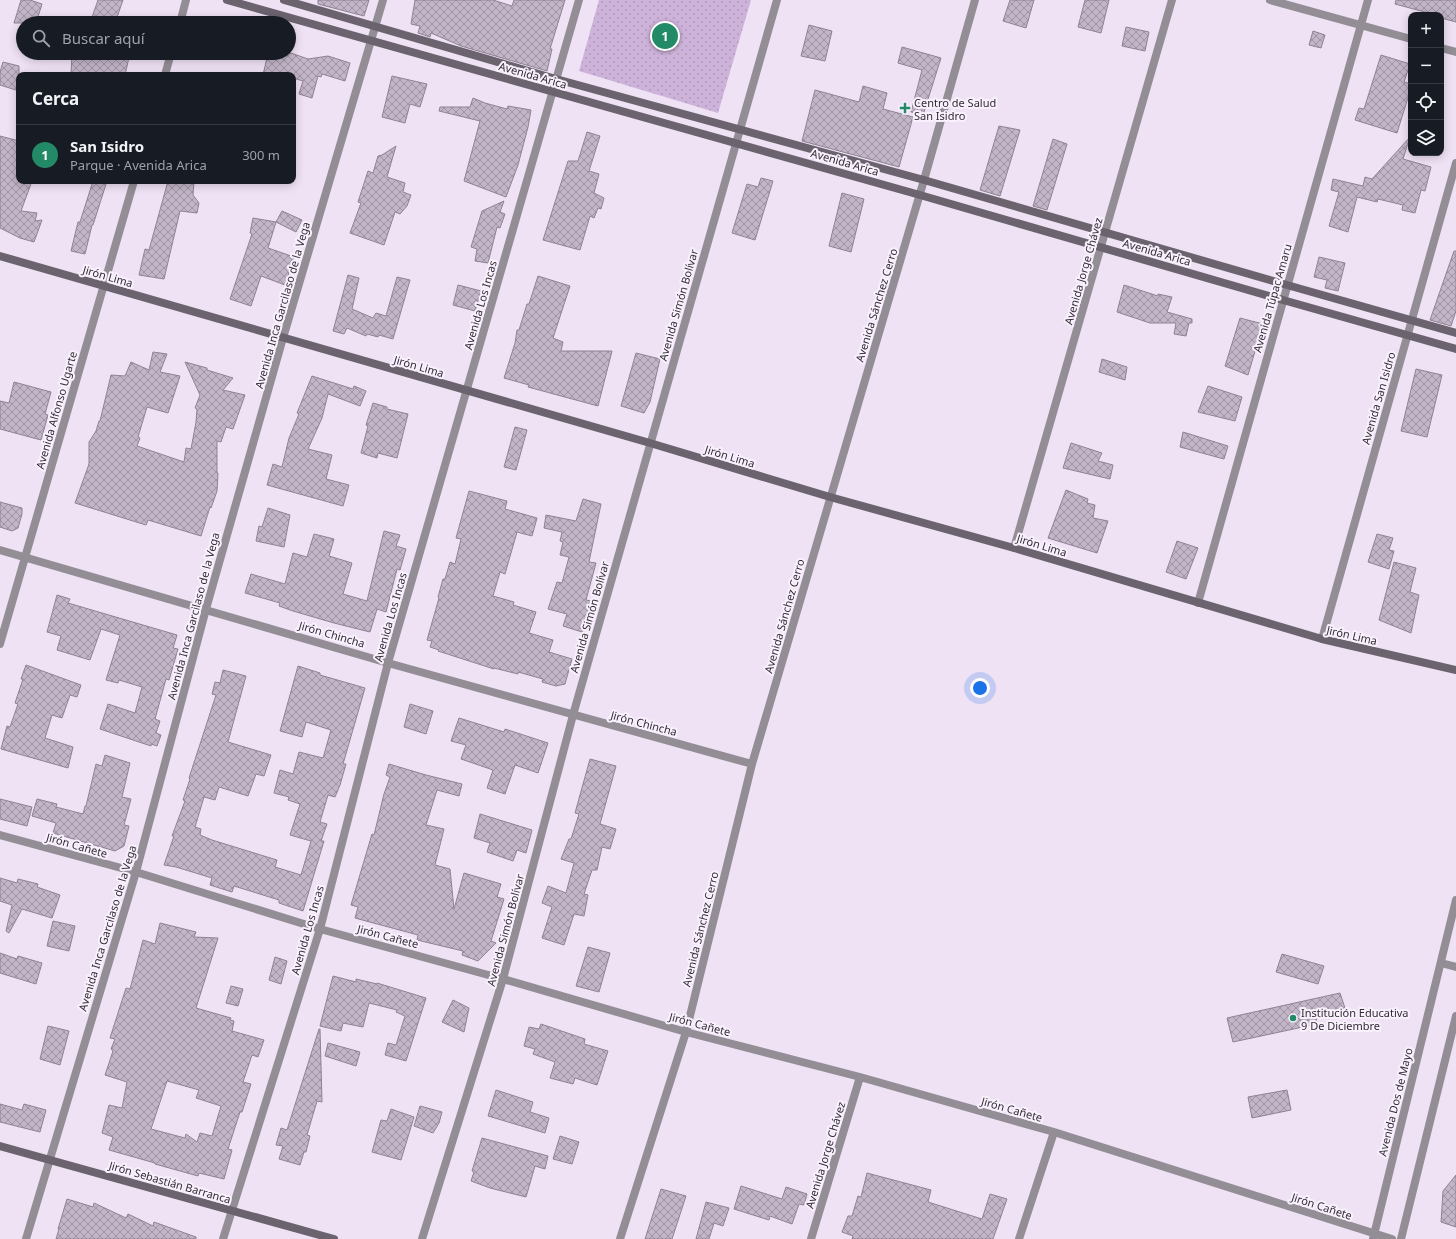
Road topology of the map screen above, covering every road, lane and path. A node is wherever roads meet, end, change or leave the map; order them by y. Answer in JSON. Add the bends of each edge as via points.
{"nodes":[{"id":1,"x":186,"y":0,"type":"edge"},
{"id":2,"x":227,"y":0,"type":"edge"},
{"id":3,"x":284,"y":0,"type":"edge"},
{"id":4,"x":383,"y":0,"type":"edge"},
{"id":5,"x":579,"y":0,"type":"edge"},
{"id":6,"x":777,"y":0,"type":"edge"},
{"id":7,"x":975,"y":0,"type":"edge"},
{"id":8,"x":1172,"y":0,"type":"edge"},
{"id":9,"x":1270,"y":0,"type":"edge"},
{"id":10,"x":1368,"y":0,"type":"edge"},
{"id":11,"x":182,"y":16,"type":"edge"},
{"id":12,"x":284,"y":16,"type":"edge"},
{"id":13,"x":296,"y":20,"type":"edge"},
{"id":14,"x":1360,"y":25,"type":"junction"},
{"id":15,"x":376,"y":26,"type":"junction"},
{"id":16,"x":1408,"y":38,"type":"edge"},
{"id":17,"x":372,"y":41,"type":"junction"},
{"id":18,"x":1444,"y":49,"type":"edge"},
{"id":19,"x":1456,"y":52,"type":"edge"},
{"id":20,"x":169,"y":60,"type":"edge"},
{"id":21,"x":166,"y":72,"type":"edge"},
{"id":22,"x":556,"y":79,"type":"junction"},
{"id":23,"x":552,"y":92,"type":"junction"},
{"id":24,"x":740,"y":128,"type":"junction"},
{"id":25,"x":736,"y":143,"type":"junction"},
{"id":26,"x":1456,"y":163,"type":"edge"},
{"id":27,"x":924,"y":180,"type":"junction"},
{"id":28,"x":133,"y":184,"type":"edge"},
{"id":29,"x":920,"y":194,"type":"junction"},
{"id":30,"x":1105,"y":232,"type":"junction"},
{"id":31,"x":1101,"y":247,"type":"junction"},
{"id":32,"x":0,"y":256,"type":"edge"},
{"id":33,"x":104,"y":286,"type":"junction"},
{"id":34,"x":1287,"y":286,"type":"junction"},
{"id":35,"x":1283,"y":300,"type":"junction"},
{"id":36,"x":1411,"y":320,"type":"junction"},
{"id":37,"x":1456,"y":333,"type":"edge"},
{"id":38,"x":1407,"y":335,"type":"junction"},
{"id":39,"x":283,"y":338,"type":"junction"},
{"id":40,"x":1456,"y":349,"type":"edge"},
{"id":41,"x":467,"y":391,"type":"junction"},
{"id":42,"x":650,"y":443,"type":"junction"},
{"id":43,"x":830,"y":497,"type":"junction"},
{"id":44,"x":1014,"y":548,"type":"junction"},
{"id":45,"x":0,"y":550,"type":"edge"},
{"id":46,"x":25,"y":557,"type":"junction"},
{"id":47,"x":1198,"y":603,"type":"junction"},
{"id":48,"x":206,"y":609,"type":"junction"},
{"id":49,"x":1322,"y":639,"type":"junction"},
{"id":50,"x":0,"y":644,"type":"edge"},
{"id":51,"x":388,"y":662,"type":"junction"},
{"id":52,"x":1456,"y":670,"type":"edge"},
{"id":53,"x":573,"y":714,"type":"junction"},
{"id":54,"x":752,"y":764,"type":"junction"},
{"id":55,"x":0,"y":834,"type":"edge"},
{"id":56,"x":136,"y":872,"type":"junction"},
{"id":57,"x":1456,"y":900,"type":"edge"},
{"id":58,"x":320,"y":929,"type":"junction"},
{"id":59,"x":1441,"y":963,"type":"junction"},
{"id":60,"x":1456,"y":967,"type":"edge"},
{"id":61,"x":503,"y":979,"type":"junction"},
{"id":62,"x":1456,"y":1016,"type":"edge"},
{"id":63,"x":686,"y":1032,"type":"junction"},
{"id":64,"x":860,"y":1077,"type":"junction"},
{"id":65,"x":1054,"y":1132,"type":"junction"},
{"id":66,"x":0,"y":1146,"type":"edge"},
{"id":67,"x":49,"y":1159,"type":"junction"},
{"id":68,"x":232,"y":1210,"type":"junction"},
{"id":69,"x":1374,"y":1236,"type":"edge"},
{"id":70,"x":26,"y":1239,"type":"edge"},
{"id":71,"x":223,"y":1239,"type":"edge"},
{"id":72,"x":334,"y":1239,"type":"edge"},
{"id":73,"x":422,"y":1239,"type":"edge"},
{"id":74,"x":620,"y":1239,"type":"edge"},
{"id":75,"x":811,"y":1239,"type":"edge"},
{"id":76,"x":1019,"y":1239,"type":"edge"},
{"id":77,"x":1392,"y":1239,"type":"edge"},
{"id":78,"x":1401,"y":1239,"type":"edge"}],
"edges":[{"from":1,"to":11,"type":"street"},
{"from":2,"to":12,"type":"street","name":"Avenida Arica"},
{"from":3,"to":15,"type":"street","name":"Avenida Arica"},
{"from":4,"to":15,"type":"street","name":"Avenida Inca Garcilaso de la Vega"},
{"from":5,"to":22,"type":"street","name":"Avenida Los Incas"},
{"from":6,"to":24,"type":"street","name":"Avenida Simón Bolívar"},
{"from":7,"to":27,"type":"street","name":"Avenida Sánchez Cerro"},
{"from":8,"to":30,"type":"street","name":"Avenida Jorge Chávez"},
{"from":9,"to":14,"type":"street"},
{"from":10,"to":14,"type":"street","name":"Avenida Túpac Amaru"},
{"from":13,"to":17,"type":"street","name":"Avenida Arica"},
{"from":14,"to":16,"type":"street"},
{"from":14,"to":34,"type":"street","name":"Avenida Túpac Amaru"},
{"from":15,"to":17,"type":"street","name":"Avenida Inca Garcilaso de la Vega"},
{"from":15,"to":22,"type":"street","name":"Avenida Arica"},
{"from":17,"to":23,"type":"street","name":"Avenida Arica"},
{"from":17,"to":39,"type":"street","name":"Avenida Inca Garcilaso de la Vega"},
{"from":18,"to":19,"type":"street"},
{"from":20,"to":21,"type":"street"},
{"from":22,"to":23,"type":"street","name":"Avenida Los Incas"},
{"from":22,"to":24,"type":"street","name":"Avenida Arica"},
{"from":23,"to":25,"type":"street","name":"Avenida Arica"},
{"from":23,"to":41,"type":"street","name":"Avenida Los Incas"},
{"from":24,"to":25,"type":"street","name":"Avenida Simón Bolívar"},
{"from":24,"to":27,"type":"street","name":"Avenida Arica"},
{"from":25,"to":29,"type":"street","name":"Avenida Arica"},
{"from":25,"to":42,"type":"street","name":"Avenida Simón Bolívar"},
{"from":26,"to":36,"type":"street","name":"Avenida San Isidro"},
{"from":27,"to":29,"type":"street","name":"Avenida Sánchez Cerro"},
{"from":27,"to":30,"type":"street","name":"Avenida Arica"},
{"from":28,"to":33,"type":"street","name":"Avenida Alfonso Ugarte"},
{"from":29,"to":31,"type":"street","name":"Avenida Arica"},
{"from":29,"to":43,"type":"street","name":"Avenida Sánchez Cerro"},
{"from":30,"to":31,"type":"street","name":"Avenida Jorge Chávez"},
{"from":30,"to":34,"type":"street","name":"Avenida Arica"},
{"from":31,"to":35,"type":"street","name":"Avenida Arica"},
{"from":31,"to":44,"type":"street","name":"Avenida Jorge Chávez"},
{"from":32,"to":33,"type":"street","name":"Jirón Lima"},
{"from":33,"to":39,"type":"street","name":"Jirón Lima"},
{"from":33,"to":46,"type":"street","name":"Avenida Alfonso Ugarte"},
{"from":34,"to":35,"type":"street","name":"Avenida Túpac Amaru"},
{"from":34,"to":36,"type":"street","name":"Avenida Arica"},
{"from":35,"to":38,"type":"street","name":"Avenida Arica"},
{"from":35,"to":47,"type":"street","name":"Avenida Túpac Amaru"},
{"from":36,"to":37,"type":"street","name":"Avenida Arica"},
{"from":36,"to":38,"type":"street","name":"Avenida San Isidro"},
{"from":38,"to":40,"type":"street","name":"Avenida Arica"},
{"from":38,"to":49,"type":"street","name":"Avenida San Isidro"},
{"from":39,"to":41,"type":"street","name":"Jirón Lima"},
{"from":39,"to":48,"type":"street","name":"Avenida Inca Garcilaso de la Vega"},
{"from":41,"to":42,"type":"street","name":"Jirón Lima"},
{"from":41,"to":51,"type":"street","name":"Avenida Los Incas"},
{"from":42,"to":43,"type":"street","name":"Jirón Lima"},
{"from":42,"to":53,"type":"street","name":"Avenida Simón Bolívar"},
{"from":43,"to":44,"type":"street","name":"Jirón Lima"},
{"from":43,"to":54,"type":"street","name":"Avenida Sánchez Cerro"},
{"from":44,"to":47,"type":"street","name":"Jirón Lima"},
{"from":45,"to":46,"type":"street","name":"Jirón Chincha"},
{"from":46,"to":48,"type":"street","name":"Jirón Chincha"},
{"from":46,"to":50,"type":"street","name":"Avenida Alfonso Ugarte"},
{"from":47,"to":49,"type":"street","name":"Jirón Lima"},
{"from":48,"to":51,"type":"street","name":"Jirón Chincha"},
{"from":48,"to":56,"type":"street","name":"Avenida Inca Garcilaso de la Vega"},
{"from":49,"to":52,"type":"street","name":"Jirón Lima"},
{"from":51,"to":53,"type":"street","name":"Jirón Chincha"},
{"from":51,"to":58,"type":"street","name":"Avenida Los Incas"},
{"from":53,"to":54,"type":"street","name":"Jirón Chincha"},
{"from":53,"to":61,"type":"street","name":"Avenida Simón Bolívar"},
{"from":54,"to":63,"type":"street","name":"Avenida Sánchez Cerro"},
{"from":55,"to":56,"type":"street","name":"Jirón Cañete"},
{"from":56,"to":58,"type":"street","name":"Jirón Cañete"},
{"from":56,"to":67,"type":"street","name":"Avenida Inca Garcilaso de la Vega"},
{"from":57,"to":59,"type":"street","name":"Avenida Dos de Mayo"},
{"from":58,"to":61,"type":"street","name":"Jirón Cañete"},
{"from":58,"to":68,"type":"street","name":"Avenida Los Incas"},
{"from":59,"to":60,"type":"street"},
{"from":59,"to":69,"type":"street","name":"Avenida Dos de Mayo"},
{"from":61,"to":63,"type":"street","name":"Jirón Cañete"},
{"from":61,"to":73,"type":"street","name":"Avenida Simón Bolívar"},
{"from":62,"to":78,"type":"street"},
{"from":63,"to":64,"type":"street","name":"Jirón Cañete"},
{"from":63,"to":74,"type":"street","name":"Avenida Sánchez Cerro"},
{"from":64,"to":65,"type":"street","name":"Jirón Cañete"},
{"from":64,"to":75,"type":"street","name":"Avenida Jorge Chávez"},
{"from":65,"to":69,"type":"street","name":"Jirón Cañete"},
{"from":65,"to":76,"type":"street"},
{"from":66,"to":67,"type":"street","name":"Jirón Sebastián Barranca"},
{"from":67,"to":68,"type":"street","name":"Jirón Sebastián Barranca"},
{"from":67,"to":70,"type":"street","name":"Avenida Inca Garcilaso de la Vega"},
{"from":68,"to":71,"type":"street","name":"Avenida Los Incas"},
{"from":68,"to":72,"type":"street","name":"Jirón Sebastián Barranca"},
{"from":69,"to":77,"type":"street","name":"Jirón Cañete"}]}
